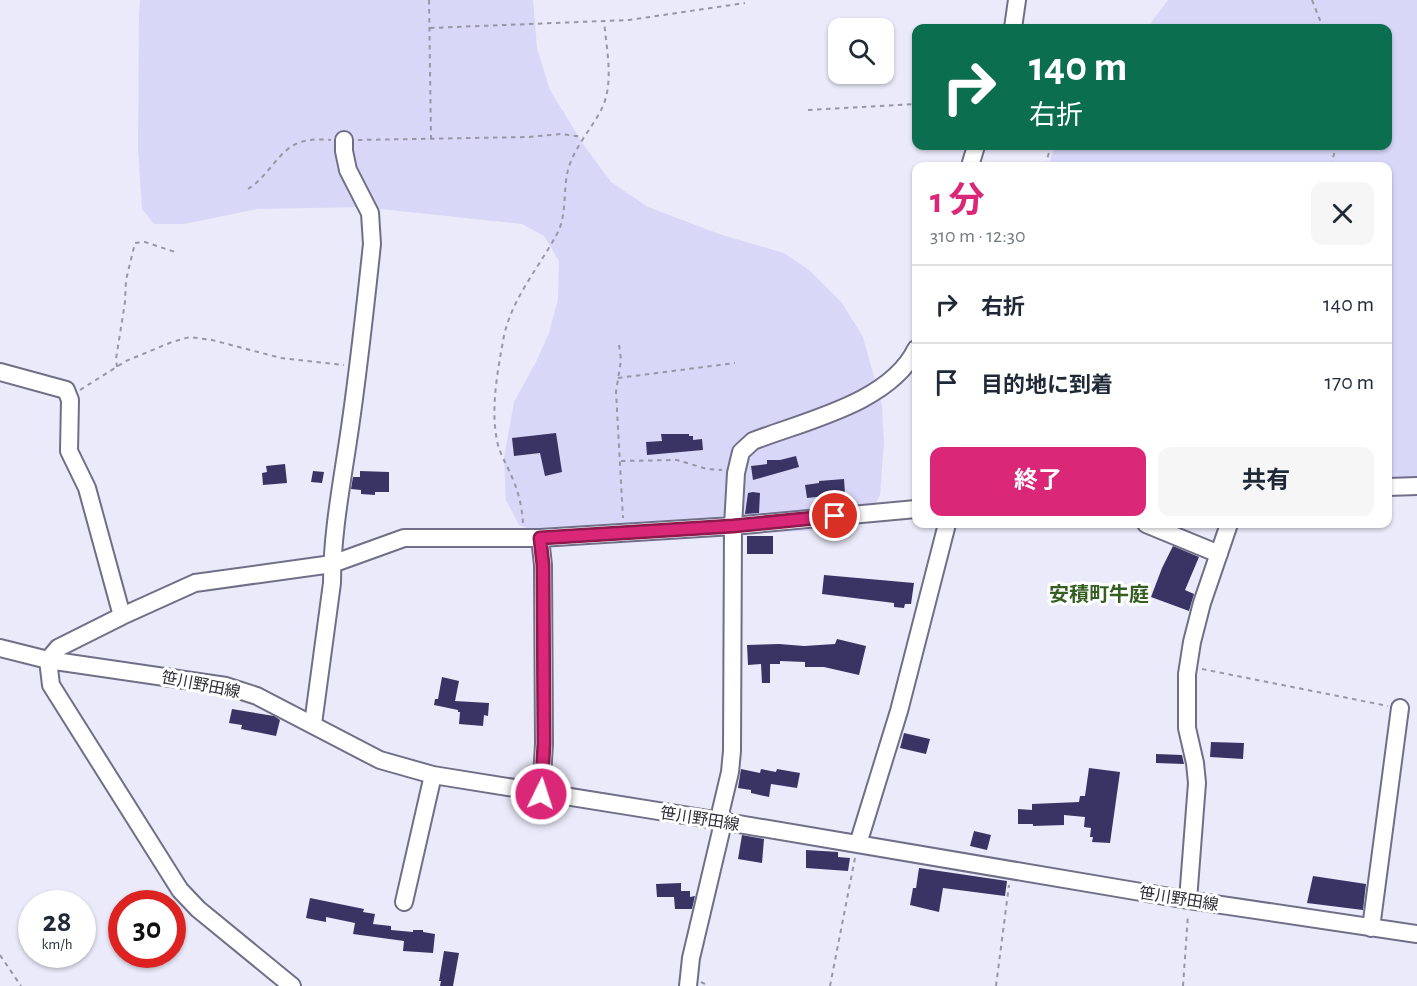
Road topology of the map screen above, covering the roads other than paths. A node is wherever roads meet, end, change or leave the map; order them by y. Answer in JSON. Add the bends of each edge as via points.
{"nodes":[{"id":1,"x":1017,"y":0,"type":"edge"},
{"id":2,"x":1014,"y":24,"type":"edge"},
{"id":3,"x":344,"y":140,"type":"road end"},
{"id":4,"x":912,"y":358,"type":"edge"},
{"id":5,"x":0,"y":372,"type":"edge"},
{"id":6,"x":1417,"y":486,"type":"edge"},
{"id":7,"x":1392,"y":487,"type":"edge"},
{"id":8,"x":912,"y":509,"type":"edge"},
{"id":9,"x":733,"y":526,"type":"junction"},
{"id":10,"x":946,"y":528,"type":"edge"},
{"id":11,"x":1156,"y":528,"type":"edge"},
{"id":12,"x":1228,"y":528,"type":"edge"},
{"id":13,"x":532,"y":538,"type":"junction"},
{"id":14,"x":1220,"y":554,"type":"junction"},
{"id":15,"x":332,"y":564,"type":"junction"},
{"id":16,"x":122,"y":616,"type":"junction"},
{"id":17,"x":0,"y":648,"type":"edge"},
{"id":18,"x":48,"y":660,"type":"junction"},
{"id":19,"x":1400,"y":708,"type":"road end"},
{"id":20,"x":313,"y":724,"type":"junction"},
{"id":21,"x":433,"y":776,"type":"junction"},
{"id":22,"x":541,"y":794,"type":"junction"},
{"id":23,"x":721,"y":821,"type":"junction"},
{"id":24,"x":858,"y":844,"type":"junction"},
{"id":25,"x":1188,"y":900,"type":"junction"},
{"id":26,"x":404,"y":902,"type":"dead end"},
{"id":27,"x":1371,"y":928,"type":"junction"},
{"id":28,"x":1417,"y":934,"type":"edge"},
{"id":29,"x":292,"y":986,"type":"edge"},
{"id":30,"x":688,"y":986,"type":"edge"}],
"edges":[{"from":1,"to":2,"type":"street"},
{"from":3,"to":15,"type":"street","via":[[348,170],[368,209],[372,244]]},
{"from":4,"to":9,"type":"street","via":[[863,399],[844,409],[748,444],[740,455],[737,471]]},
{"from":5,"to":16,"type":"street","via":[[69,393],[69,451],[87,488]]},
{"from":6,"to":7,"type":"street"},
{"from":8,"to":9,"type":"street"},
{"from":9,"to":13,"type":"street"},
{"from":9,"to":23,"type":"street","via":[[732,751]]},
{"from":10,"to":24,"type":"street","via":[[899,711]]},
{"from":11,"to":14,"type":"street"},
{"from":12,"to":14,"type":"street"},
{"from":13,"to":15,"type":"street","via":[[404,538]]},
{"from":13,"to":22,"type":"street","via":[[543,565]]},
{"from":14,"to":25,"type":"street","via":[[1190,655],[1187,728],[1197,783]]},
{"from":15,"to":16,"type":"street","via":[[195,583]]},
{"from":15,"to":20,"type":"street"},
{"from":16,"to":18,"type":"street","via":[[58,648]]},
{"from":17,"to":18,"type":"street","name":"笹川野田線"},
{"from":18,"to":20,"type":"street","name":"笹川野田線","via":[[226,686],[257,696]]},
{"from":18,"to":29,"type":"street","via":[[51,684],[180,890]]},
{"from":19,"to":27,"type":"street"},
{"from":20,"to":21,"type":"street","name":"笹川野田線","via":[[380,760]]},
{"from":21,"to":22,"type":"street","name":"笹川野田線"},
{"from":21,"to":26,"type":"street"},
{"from":22,"to":23,"type":"street","name":"笹川野田線"},
{"from":23,"to":24,"type":"street","name":"笹川野田線"},
{"from":23,"to":30,"type":"street"},
{"from":24,"to":25,"type":"street","name":"笹川野田線"},
{"from":25,"to":27,"type":"street","name":"笹川野田線"},
{"from":27,"to":28,"type":"street","name":"笹川野田線"}]}
